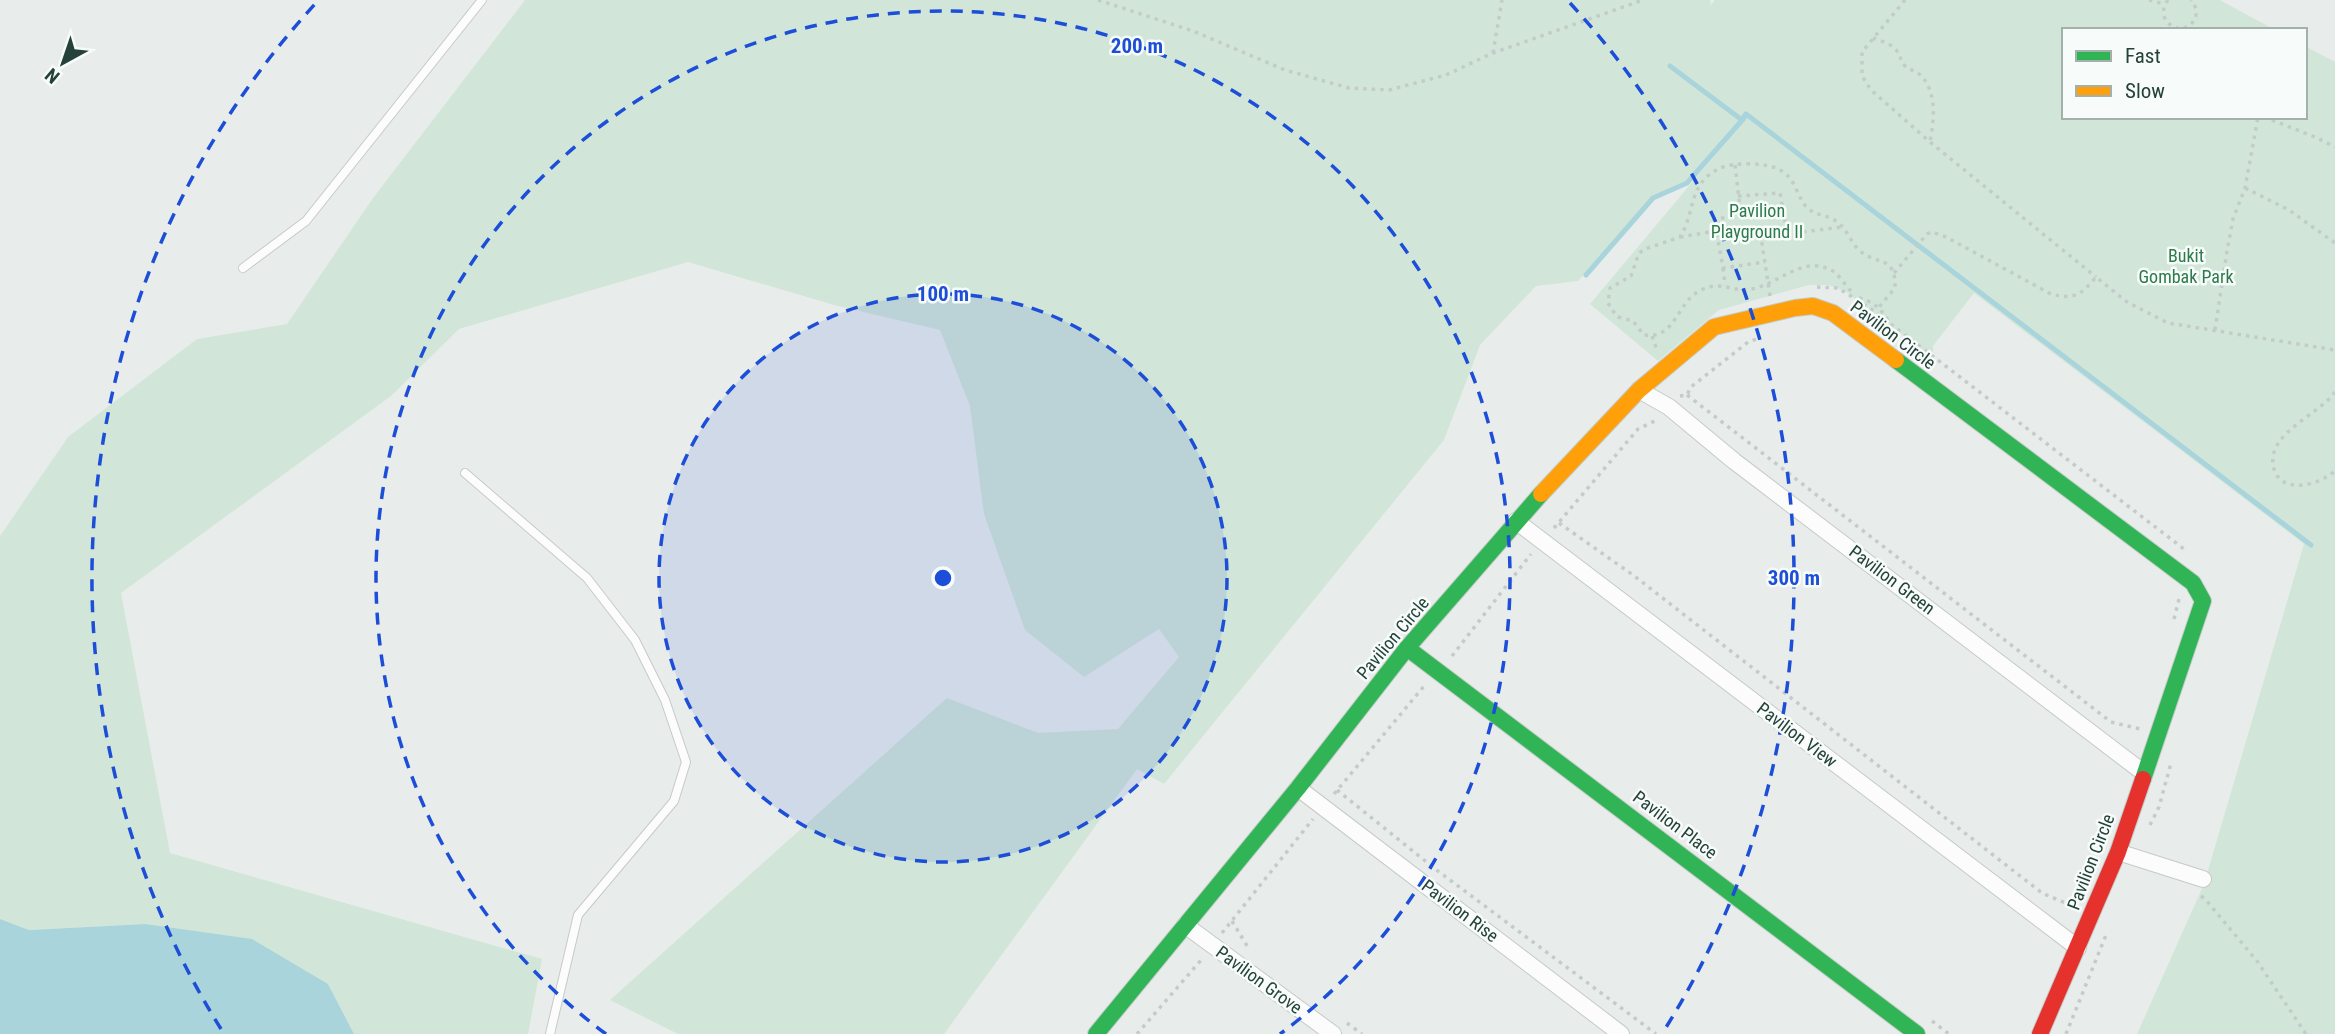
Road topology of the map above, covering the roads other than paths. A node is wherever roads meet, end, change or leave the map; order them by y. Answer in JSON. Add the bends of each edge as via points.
{"nodes":[{"id":1,"x":482,"y":0,"type":"edge"},
{"id":2,"x":243,"y":268,"type":"dead end"},
{"id":3,"x":1639,"y":390,"type":"junction"},
{"id":4,"x":465,"y":473,"type":"dead end"},
{"id":5,"x":1516,"y":521,"type":"junction"},
{"id":6,"x":1407,"y":648,"type":"junction"},
{"id":7,"x":2144,"y":772,"type":"junction"},
{"id":8,"x":1298,"y":788,"type":"junction"},
{"id":9,"x":2118,"y":852,"type":"junction"},
{"id":10,"x":2203,"y":878,"type":"dead end"},
{"id":11,"x":1185,"y":925,"type":"junction"},
{"id":12,"x":2078,"y":948,"type":"junction"},
{"id":13,"x":550,"y":1034,"type":"edge"},
{"id":14,"x":1096,"y":1034,"type":"edge"},
{"id":15,"x":1333,"y":1034,"type":"edge"},
{"id":16,"x":1622,"y":1034,"type":"edge"},
{"id":17,"x":1917,"y":1034,"type":"edge"},
{"id":18,"x":2040,"y":1034,"type":"edge"}],
"edges":[{"from":1,"to":2,"type":"lane","via":[[306,221]]},
{"from":3,"to":5,"type":"street","name":"Pavilion Circle"},
{"from":3,"to":7,"type":"street","name":"Pavilion Green","via":[[1669,407]]},
{"from":3,"to":7,"type":"street","name":"Pavilion Circle","via":[[1714,327],[1813,306],[1833,313],[2193,583],[2203,601]]},
{"from":4,"to":13,"type":"lane","via":[[587,578],[627,629],[665,701],[686,762],[674,802],[578,915]]},
{"from":5,"to":6,"type":"street","name":"Pavilion Circle"},
{"from":5,"to":12,"type":"street","name":"Pavilion View"},
{"from":6,"to":8,"type":"street","name":"Pavilion Circle"},
{"from":6,"to":17,"type":"street","name":"Pavilion Place"},
{"from":7,"to":9,"type":"street","name":"Pavilion Circle"},
{"from":8,"to":11,"type":"street","name":"Pavilion Circle"},
{"from":8,"to":16,"type":"street","name":"Pavilion Rise"},
{"from":9,"to":10,"type":"street"},
{"from":9,"to":12,"type":"street","name":"Pavilion Circle"},
{"from":11,"to":14,"type":"street","name":"Pavilion Circle"},
{"from":11,"to":15,"type":"street","name":"Pavilion Grove"},
{"from":12,"to":18,"type":"street","name":"Pavilion Circle"}]}
